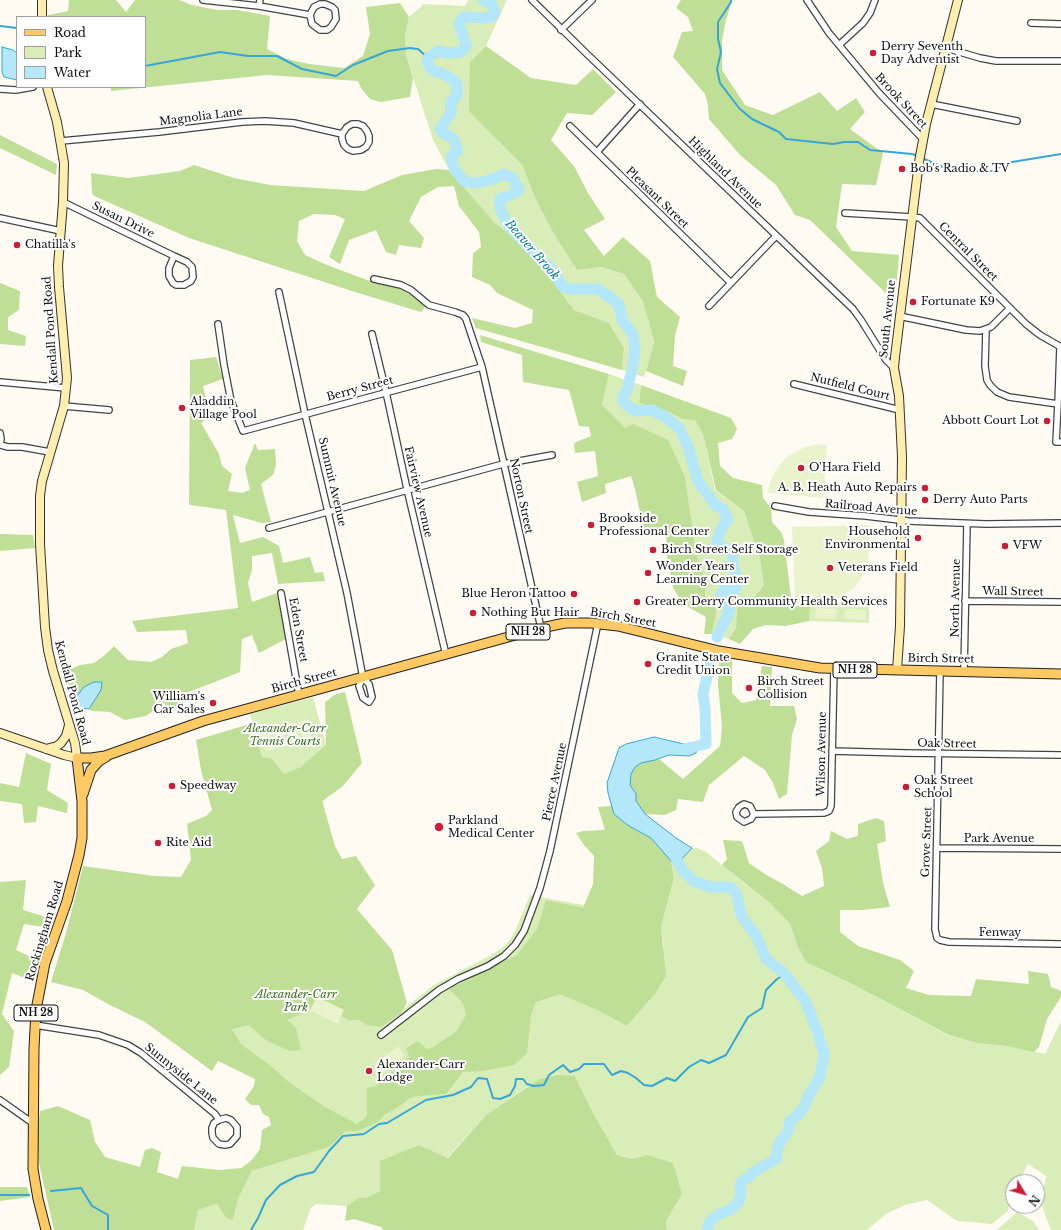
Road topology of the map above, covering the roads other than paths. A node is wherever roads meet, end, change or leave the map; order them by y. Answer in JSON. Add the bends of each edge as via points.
{"nodes":[{"id":1,"x":42,"y":0,"type":"edge"},
{"id":2,"x":203,"y":0,"type":"edge"},
{"id":3,"x":532,"y":0,"type":"edge"},
{"id":4,"x":592,"y":0,"type":"edge"},
{"id":5,"x":807,"y":0,"type":"edge"},
{"id":6,"x":875,"y":0,"type":"edge"},
{"id":7,"x":958,"y":0,"type":"edge"},
{"id":8,"x":259,"y":3,"type":"edge"},
{"id":9,"x":310,"y":15,"type":"junction"},
{"id":10,"x":42,"y":16,"type":"edge"},
{"id":11,"x":1031,"y":23,"type":"dead end"},
{"id":12,"x":1061,"y":24,"type":"edge"},
{"id":13,"x":561,"y":30,"type":"junction"},
{"id":14,"x":839,"y":45,"type":"junction"},
{"id":15,"x":946,"y":48,"type":"junction"},
{"id":16,"x":1061,"y":61,"type":"edge"},
{"id":17,"x":27,"y":88,"type":"edge"},
{"id":18,"x":47,"y":88,"type":"edge"},
{"id":19,"x":0,"y":89,"type":"edge"},
{"id":20,"x":640,"y":104,"type":"junction"},
{"id":21,"x":931,"y":104,"type":"junction"},
{"id":22,"x":1017,"y":121,"type":"dead end"},
{"id":23,"x":570,"y":126,"type":"dead end"},
{"id":24,"x":342,"y":134,"type":"junction"},
{"id":25,"x":923,"y":139,"type":"junction"},
{"id":26,"x":61,"y":141,"type":"junction"},
{"id":27,"x":597,"y":152,"type":"junction"},
{"id":28,"x":63,"y":202,"type":"junction"},
{"id":29,"x":845,"y":213,"type":"dead end"},
{"id":30,"x":912,"y":217,"type":"junction"},
{"id":31,"x":0,"y":218,"type":"edge"},
{"id":32,"x":61,"y":231,"type":"junction"},
{"id":33,"x":776,"y":236,"type":"junction"},
{"id":34,"x":174,"y":256,"type":"junction"},
{"id":35,"x":374,"y":279,"type":"dead end"},
{"id":36,"x":731,"y":283,"type":"junction"},
{"id":37,"x":279,"y":292,"type":"dead end"},
{"id":38,"x":709,"y":306,"type":"dead end"},
{"id":39,"x":1010,"y":308,"type":"junction"},
{"id":40,"x":899,"y":316,"type":"junction"},
{"id":41,"x":218,"y":324,"type":"dead end"},
{"id":42,"x":986,"y":330,"type":"junction"},
{"id":43,"x":372,"y":334,"type":"dead end"},
{"id":44,"x":1061,"y":347,"type":"edge"},
{"id":45,"x":482,"y":367,"type":"junction"},
{"id":46,"x":894,"y":368,"type":"junction"},
{"id":47,"x":0,"y":382,"type":"edge"},
{"id":48,"x":794,"y":384,"type":"dead end"},
{"id":49,"x":66,"y":388,"type":"junction"},
{"id":50,"x":386,"y":392,"type":"junction"},
{"id":51,"x":1058,"y":404,"type":"junction"},
{"id":52,"x":64,"y":406,"type":"junction"},
{"id":53,"x":110,"y":410,"type":"dead end"},
{"id":54,"x":900,"y":410,"type":"junction"},
{"id":55,"x":305,"y":414,"type":"junction"},
{"id":56,"x":0,"y":433,"type":"edge"},
{"id":57,"x":1061,"y":442,"type":"edge"},
{"id":58,"x":0,"y":445,"type":"edge"},
{"id":59,"x":50,"y":452,"type":"junction"},
{"id":60,"x":552,"y":455,"type":"dead end"},
{"id":61,"x":504,"y":464,"type":"junction"},
{"id":62,"x":407,"y":489,"type":"junction"},
{"id":63,"x":775,"y":506,"type":"dead end"},
{"id":64,"x":328,"y":511,"type":"junction"},
{"id":65,"x":901,"y":520,"type":"junction"},
{"id":66,"x":1061,"y":523,"type":"edge"},
{"id":67,"x":967,"y":524,"type":"junction"},
{"id":68,"x":268,"y":528,"type":"dead end"},
{"id":69,"x":281,"y":593,"type":"dead end"},
{"id":70,"x":965,"y":601,"type":"junction"},
{"id":71,"x":1061,"y":602,"type":"edge"},
{"id":72,"x":598,"y":623,"type":"junction"},
{"id":73,"x":541,"y":628,"type":"junction"},
{"id":74,"x":446,"y":655,"type":"junction"},
{"id":75,"x":834,"y":669,"type":"junction"},
{"id":76,"x":898,"y":670,"type":"junction"},
{"id":77,"x":940,"y":671,"type":"junction"},
{"id":78,"x":964,"y":672,"type":"junction"},
{"id":79,"x":1061,"y":674,"type":"edge"},
{"id":80,"x":363,"y":678,"type":"junction"},
{"id":81,"x":299,"y":695,"type":"junction"},
{"id":82,"x":70,"y":724,"type":"junction"},
{"id":83,"x":0,"y":733,"type":"edge"},
{"id":84,"x":46,"y":749,"type":"junction"},
{"id":85,"x":832,"y":750,"type":"junction"},
{"id":86,"x":110,"y":754,"type":"junction"},
{"id":87,"x":938,"y":754,"type":"junction"},
{"id":88,"x":1061,"y":755,"type":"edge"},
{"id":89,"x":77,"y":758,"type":"junction"},
{"id":90,"x":82,"y":801,"type":"junction"},
{"id":91,"x":754,"y":814,"type":"dead end"},
{"id":92,"x":937,"y":848,"type":"junction"},
{"id":93,"x":1061,"y":849,"type":"edge"},
{"id":94,"x":940,"y":940,"type":"joint"},
{"id":95,"x":1061,"y":944,"type":"edge"},
{"id":96,"x":35,"y":1024,"type":"junction"},
{"id":97,"x":381,"y":1035,"type":"dead end"},
{"id":98,"x":0,"y":1100,"type":"edge"},
{"id":99,"x":219,"y":1120,"type":"junction"},
{"id":100,"x":34,"y":1124,"type":"junction"},
{"id":101,"x":46,"y":1230,"type":"edge"}],
"edges":[{"from":1,"to":10,"type":"street"},
{"from":2,"to":8,"type":"street"},
{"from":3,"to":13,"type":"street","name":"Highland Avenue"},
{"from":4,"to":13,"type":"street"},
{"from":5,"to":14,"type":"street","name":"Brook Street"},
{"from":6,"to":14,"type":"street","via":[[864,23]]},
{"from":7,"to":15,"type":"street","name":"South Avenue"},
{"from":8,"to":9,"type":"street"},
{"from":9,"to":9,"type":"street","via":[[312,24],[320,30],[331,28],[336,19],[336,12],[325,4],[314,7]]},
{"from":11,"to":12,"type":"street"},
{"from":13,"to":20,"type":"street","name":"Highland Avenue"},
{"from":14,"to":25,"type":"street","name":"Brook Street","via":[[879,93]]},
{"from":15,"to":16,"type":"street","via":[[996,61]]},
{"from":15,"to":21,"type":"street","name":"South Avenue"},
{"from":17,"to":19,"type":"street"},
{"from":18,"to":26,"type":"street","name":"Kendall Pond Road"},
{"from":20,"to":27,"type":"street"},
{"from":20,"to":33,"type":"street","name":"Highland Avenue"},
{"from":21,"to":22,"type":"street"},
{"from":21,"to":25,"type":"street","name":"South Avenue"},
{"from":23,"to":27,"type":"street","name":"Pleasant Street"},
{"from":24,"to":24,"type":"street","via":[[350,125],[361,125],[367,130],[369,142],[366,147],[356,152],[344,145]]},
{"from":24,"to":26,"type":"street","name":"Magnolia Lane","via":[[294,123],[253,121]]},
{"from":25,"to":30,"type":"street","name":"South Avenue"},
{"from":26,"to":28,"type":"street","name":"Kendall Pond Road","via":[[64,163]]},
{"from":27,"to":36,"type":"street","name":"Pleasant Street"},
{"from":28,"to":32,"type":"street","name":"Kendall Pond Road"},
{"from":28,"to":34,"type":"street","name":"Susan Drive"},
{"from":29,"to":30,"type":"street","name":"Central Street"},
{"from":30,"to":39,"type":"street","name":"Central Street","via":[[922,220]]},
{"from":30,"to":40,"type":"street","name":"South Avenue"},
{"from":31,"to":32,"type":"street"},
{"from":32,"to":49,"type":"street","name":"Kendall Pond Road","via":[[58,266],[67,367]]},
{"from":33,"to":36,"type":"street"},
{"from":33,"to":46,"type":"street","name":"Highland Avenue","via":[[853,309],[886,360]]},
{"from":34,"to":34,"type":"street","name":"Susan Drive","via":[[192,267],[193,277],[188,284],[176,285],[168,276]]},
{"from":35,"to":45,"type":"street","name":"Norton Street","via":[[401,285],[428,305],[463,315]]},
{"from":36,"to":38,"type":"street"},
{"from":37,"to":55,"type":"street","name":"Summit Avenue"},
{"from":39,"to":42,"type":"street","via":[[996,324]]},
{"from":39,"to":44,"type":"street","name":"Central Street","via":[[1035,332]]},
{"from":40,"to":42,"type":"street","via":[[966,330]]},
{"from":40,"to":46,"type":"street","name":"South Avenue"},
{"from":41,"to":55,"type":"street","name":"Berry Street","via":[[232,401],[243,431]]},
{"from":42,"to":51,"type":"street","via":[[985,373],[993,389],[1009,397]]},
{"from":43,"to":50,"type":"street","name":"Fairview Avenue"},
{"from":44,"to":51,"type":"street"},
{"from":45,"to":50,"type":"street","name":"Berry Street"},
{"from":45,"to":61,"type":"street","name":"Norton Street"},
{"from":46,"to":54,"type":"street","name":"South Avenue"},
{"from":47,"to":49,"type":"street"},
{"from":48,"to":54,"type":"street","name":"Nutfield Court"},
{"from":49,"to":52,"type":"street","name":"Kendall Pond Road"},
{"from":50,"to":55,"type":"street","name":"Berry Street"},
{"from":50,"to":62,"type":"street","name":"Fairview Avenue"},
{"from":51,"to":57,"type":"street","via":[[1056,442]]},
{"from":52,"to":53,"type":"street"},
{"from":52,"to":59,"type":"street","name":"Kendall Pond Road"},
{"from":54,"to":65,"type":"street","name":"South Avenue"},
{"from":55,"to":64,"type":"street","name":"Summit Avenue"},
{"from":56,"to":58,"type":"street"},
{"from":58,"to":59,"type":"street"},
{"from":59,"to":82,"type":"street","name":"Kendall Pond Road","via":[[40,496],[45,627],[50,661]]},
{"from":60,"to":61,"type":"street"},
{"from":61,"to":62,"type":"street"},
{"from":61,"to":73,"type":"street","name":"Norton Street"},
{"from":62,"to":64,"type":"street"},
{"from":62,"to":74,"type":"street","name":"Fairview Avenue"},
{"from":63,"to":65,"type":"street","name":"Railroad Avenue","via":[[809,512]]},
{"from":64,"to":68,"type":"street"},
{"from":64,"to":80,"type":"street","name":"Summit Avenue"},
{"from":65,"to":67,"type":"street","name":"Railroad Avenue"},
{"from":65,"to":76,"type":"street","name":"South Avenue"},
{"from":66,"to":67,"type":"street","name":"Railroad Avenue"},
{"from":67,"to":70,"type":"street","name":"North Avenue"},
{"from":69,"to":81,"type":"street","name":"Eden Street"},
{"from":70,"to":71,"type":"street","name":"Wall Street"},
{"from":70,"to":78,"type":"street","name":"North Avenue"},
{"from":72,"to":73,"type":"main road","name":"Birch Street","number":"NH 28","via":[[565,623]]},
{"from":72,"to":75,"type":"main road","name":"Birch Street","number":"NH 28","via":[[758,659]]},
{"from":72,"to":97,"type":"street","name":"Pierce Avenue","via":[[550,851],[540,888],[524,930],[515,945],[504,956],[439,990]]},
{"from":73,"to":74,"type":"main road","name":"Birch Street","number":"NH 28"},
{"from":74,"to":80,"type":"main road","name":"Birch Street","number":"NH 28"},
{"from":75,"to":76,"type":"main road","name":"Birch Street","number":"NH 28"},
{"from":75,"to":85,"type":"street","name":"Wilson Avenue"},
{"from":76,"to":77,"type":"main road","name":"Birch Street","number":"NH 28"},
{"from":77,"to":78,"type":"main road","name":"Birch Street","number":"NH 28"},
{"from":77,"to":87,"type":"street","name":"Grove Street"},
{"from":78,"to":79,"type":"main road","name":"Birch Street","number":"NH 28"},
{"from":80,"to":81,"type":"main road","name":"Birch Street","number":"NH 28"},
{"from":81,"to":86,"type":"main road","name":"Birch Street","number":"NH 28","via":[[203,721]]},
{"from":82,"to":84,"type":"street","via":[[61,743]]},
{"from":82,"to":89,"type":"street","name":"Kendall Pond Road"},
{"from":83,"to":84,"type":"street"},
{"from":84,"to":89,"type":"street"},
{"from":85,"to":87,"type":"street","name":"Oak Street"},
{"from":85,"to":91,"type":"street","name":"Wilson Avenue","via":[[829,811]]},
{"from":86,"to":89,"type":"main road","name":"Birch Street","number":"NH 28"},
{"from":86,"to":90,"type":"main road","number":"NH 28","via":[[91,770]]},
{"from":87,"to":88,"type":"street","name":"Oak Street"},
{"from":87,"to":92,"type":"street","name":"Grove Street"},
{"from":89,"to":90,"type":"main road","name":"Rockingham Road","number":"NH 28"},
{"from":90,"to":96,"type":"main road","name":"Rockingham Road","number":"NH 28","via":[[82,838],[79,855],[67,901],[45,963]]},
{"from":92,"to":93,"type":"street","name":"Park Avenue"},
{"from":92,"to":94,"type":"street","name":"Grove Street","via":[[935,929]]},
{"from":94,"to":95,"type":"street","name":"Fenway"},
{"from":96,"to":99,"type":"street","name":"Sunnyside Lane","via":[[100,1035],[128,1045],[212,1111]]},
{"from":96,"to":100,"type":"main road","name":"Rockingham Road","number":"NH 28"},
{"from":98,"to":100,"type":"street"},
{"from":99,"to":99,"type":"street","name":"Sunnyside Lane","via":[[214,1123],[212,1136],[219,1144],[230,1144],[237,1136],[236,1124],[228,1119]]},
{"from":100,"to":101,"type":"main road","name":"Rockingham Road","number":"NH 28","via":[[33,1169]]}]}
